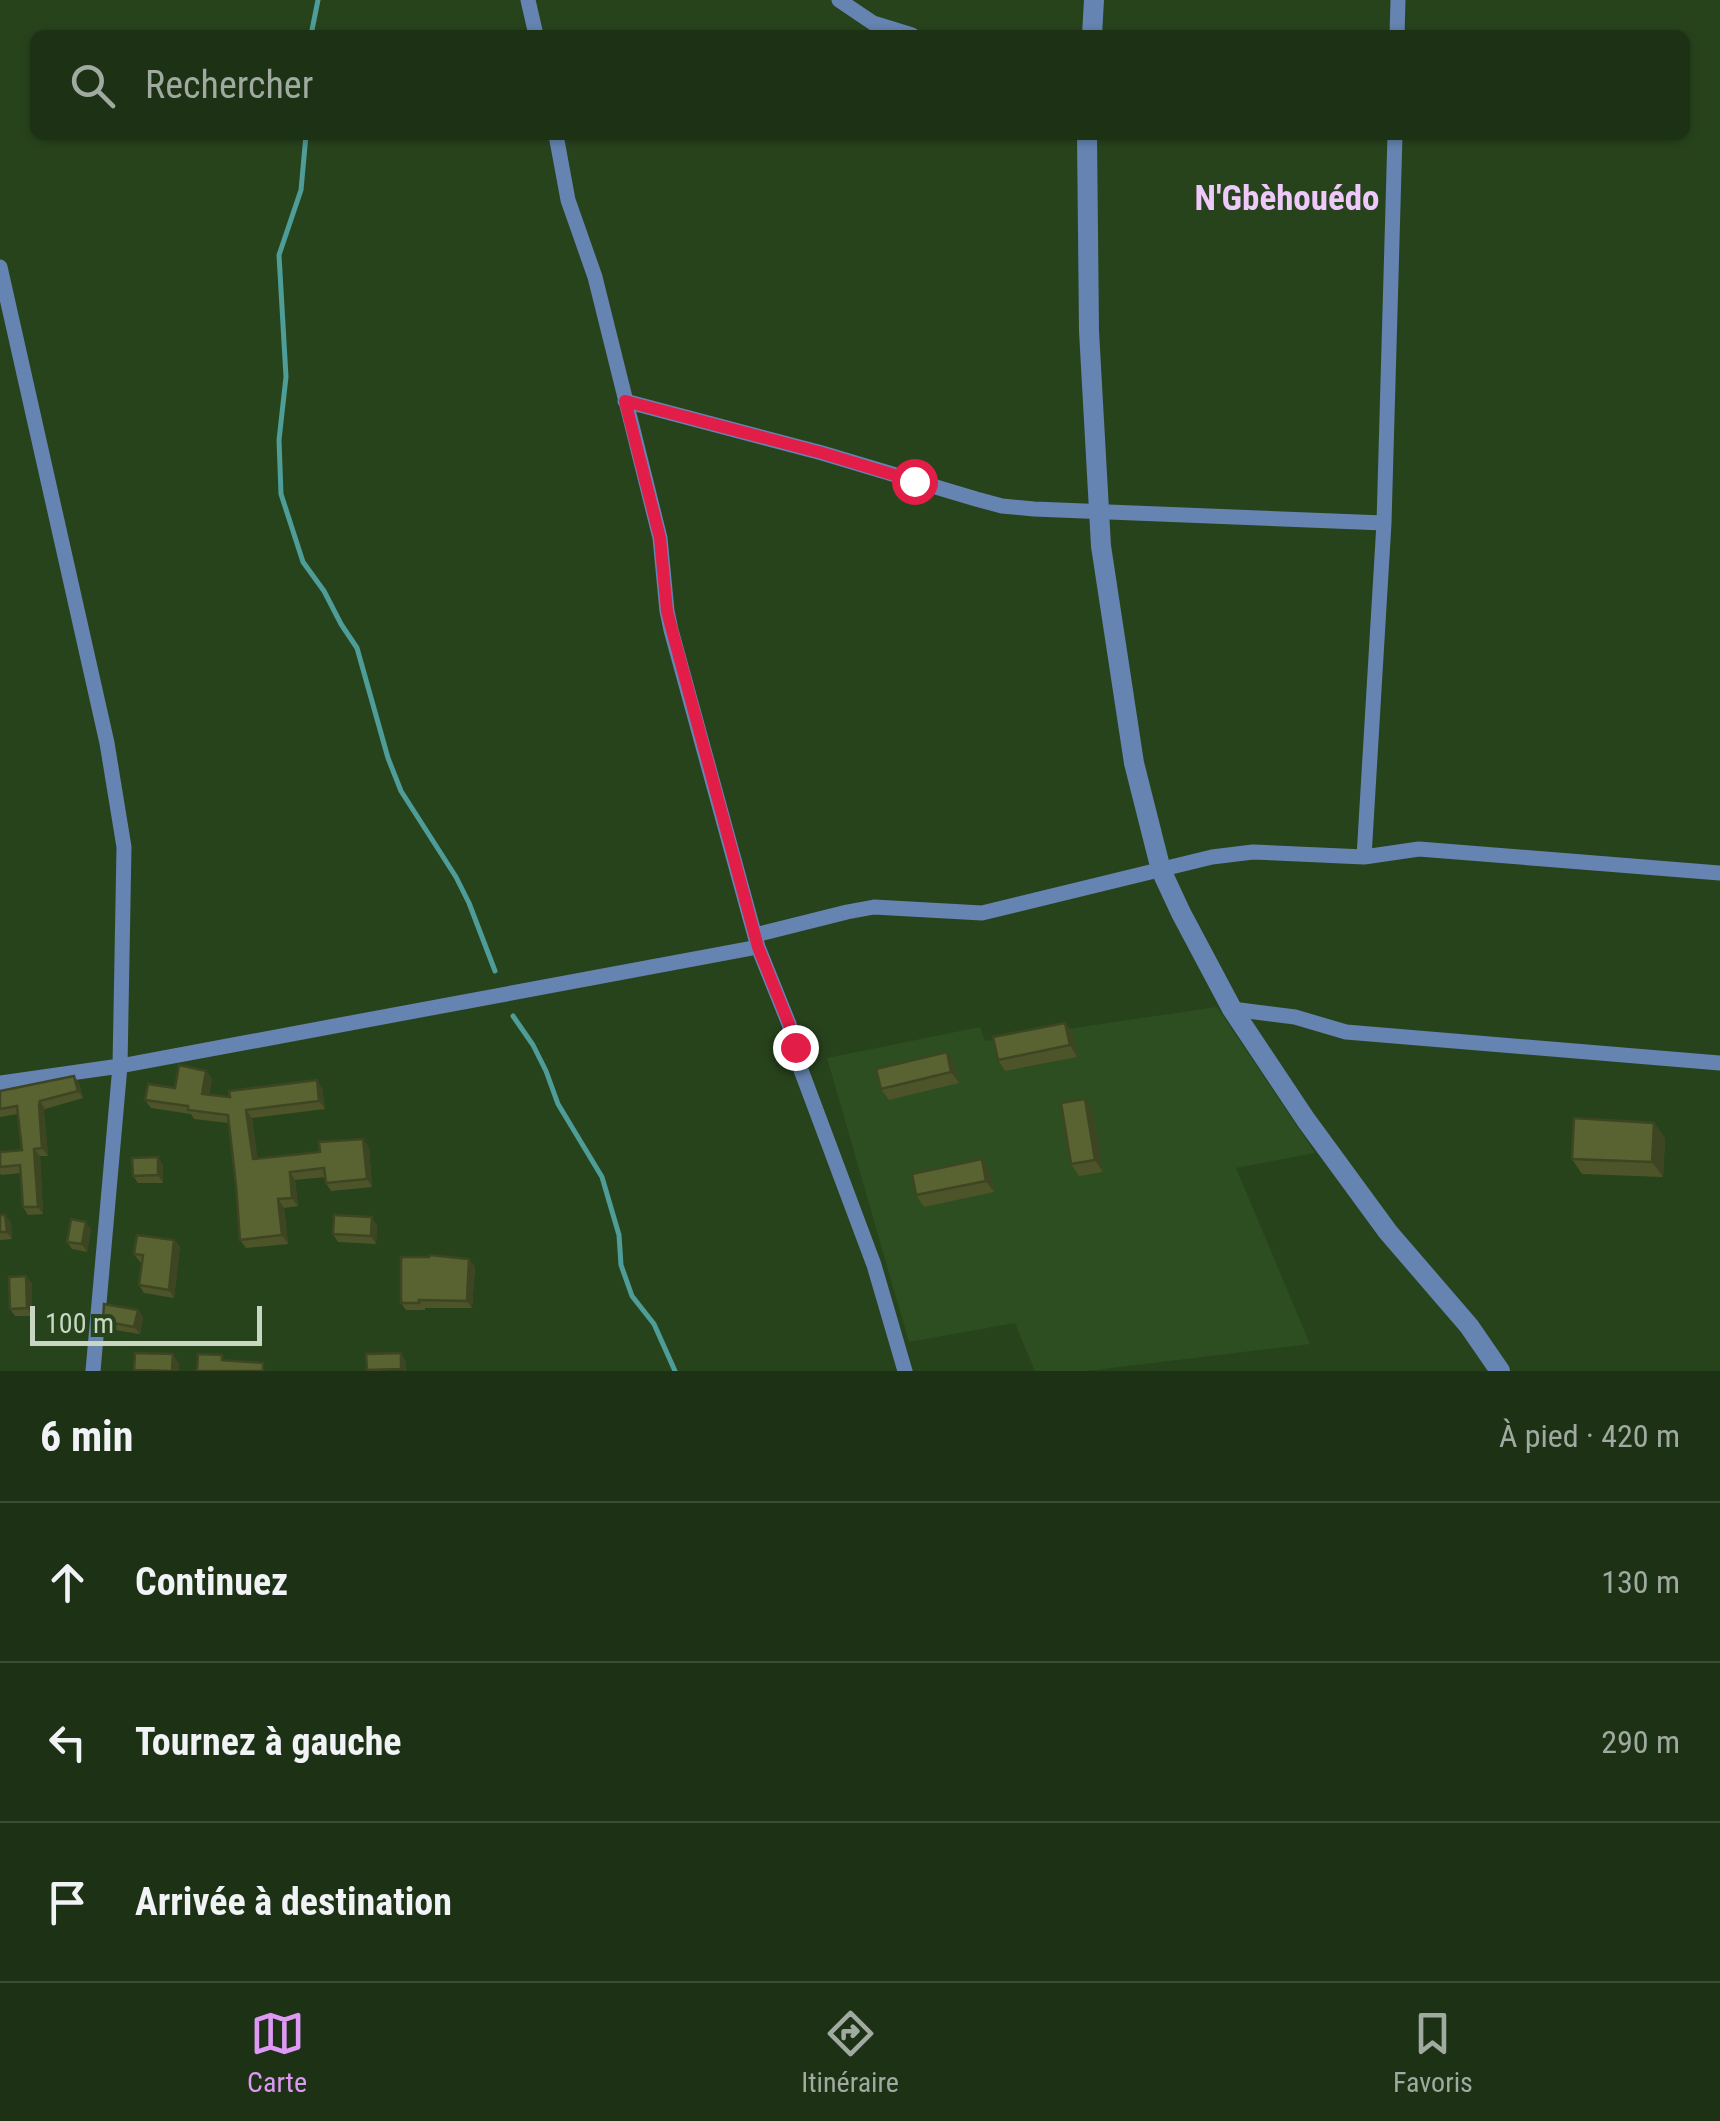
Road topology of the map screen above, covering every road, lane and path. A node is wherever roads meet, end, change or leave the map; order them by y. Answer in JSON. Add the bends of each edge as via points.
{"nodes":[{"id":1,"x":528,"y":0,"type":"edge"},
{"id":2,"x":840,"y":0,"type":"edge"},
{"id":3,"x":1094,"y":0,"type":"edge"},
{"id":4,"x":1398,"y":0,"type":"edge"},
{"id":5,"x":535,"y":30,"type":"edge"},
{"id":6,"x":896,"y":30,"type":"edge"},
{"id":7,"x":1092,"y":30,"type":"edge"},
{"id":8,"x":1397,"y":30,"type":"edge"},
{"id":9,"x":557,"y":140,"type":"edge"},
{"id":10,"x":1088,"y":140,"type":"edge"},
{"id":11,"x":1394,"y":140,"type":"edge"},
{"id":12,"x":0,"y":266,"type":"edge"},
{"id":13,"x":625,"y":401,"type":"junction"},
{"id":14,"x":1097,"y":511,"type":"junction"},
{"id":15,"x":1384,"y":523,"type":"junction"},
{"id":16,"x":1364,"y":856,"type":"junction"},
{"id":17,"x":1161,"y":870,"type":"junction"},
{"id":18,"x":1720,"y":873,"type":"edge"},
{"id":19,"x":756,"y":941,"type":"junction"},
{"id":20,"x":1232,"y":1008,"type":"junction"},
{"id":21,"x":1720,"y":1063,"type":"edge"},
{"id":22,"x":120,"y":1066,"type":"junction"},
{"id":23,"x":0,"y":1083,"type":"edge"},
{"id":24,"x":93,"y":1371,"type":"edge"},
{"id":25,"x":904,"y":1371,"type":"edge"},
{"id":26,"x":1500,"y":1371,"type":"edge"}],
"edges":[{"from":1,"to":5,"type":"street"},
{"from":2,"to":6,"type":"street"},
{"from":3,"to":7,"type":"street"},
{"from":4,"to":8,"type":"street"},
{"from":9,"to":13,"type":"street"},
{"from":10,"to":14,"type":"street"},
{"from":11,"to":15,"type":"street"},
{"from":12,"to":22,"type":"street","via":[[117,795],[124,847]]},
{"from":13,"to":14,"type":"street","via":[[1002,506]]},
{"from":13,"to":19,"type":"street","via":[[660,538],[667,611]]},
{"from":14,"to":15,"type":"street"},
{"from":14,"to":17,"type":"street","via":[[1134,763]]},
{"from":15,"to":16,"type":"street"},
{"from":16,"to":17,"type":"street","via":[[1253,852]]},
{"from":16,"to":18,"type":"street","via":[[1419,849]]},
{"from":17,"to":19,"type":"street","via":[[982,914],[874,907]]},
{"from":17,"to":20,"type":"street"},
{"from":19,"to":22,"type":"street","via":[[707,958]]},
{"from":19,"to":25,"type":"street","via":[[874,1265]]},
{"from":20,"to":21,"type":"street","via":[[1346,1032]]},
{"from":20,"to":26,"type":"street","via":[[1388,1232]]},
{"from":22,"to":23,"type":"street"},
{"from":22,"to":24,"type":"street"}]}
